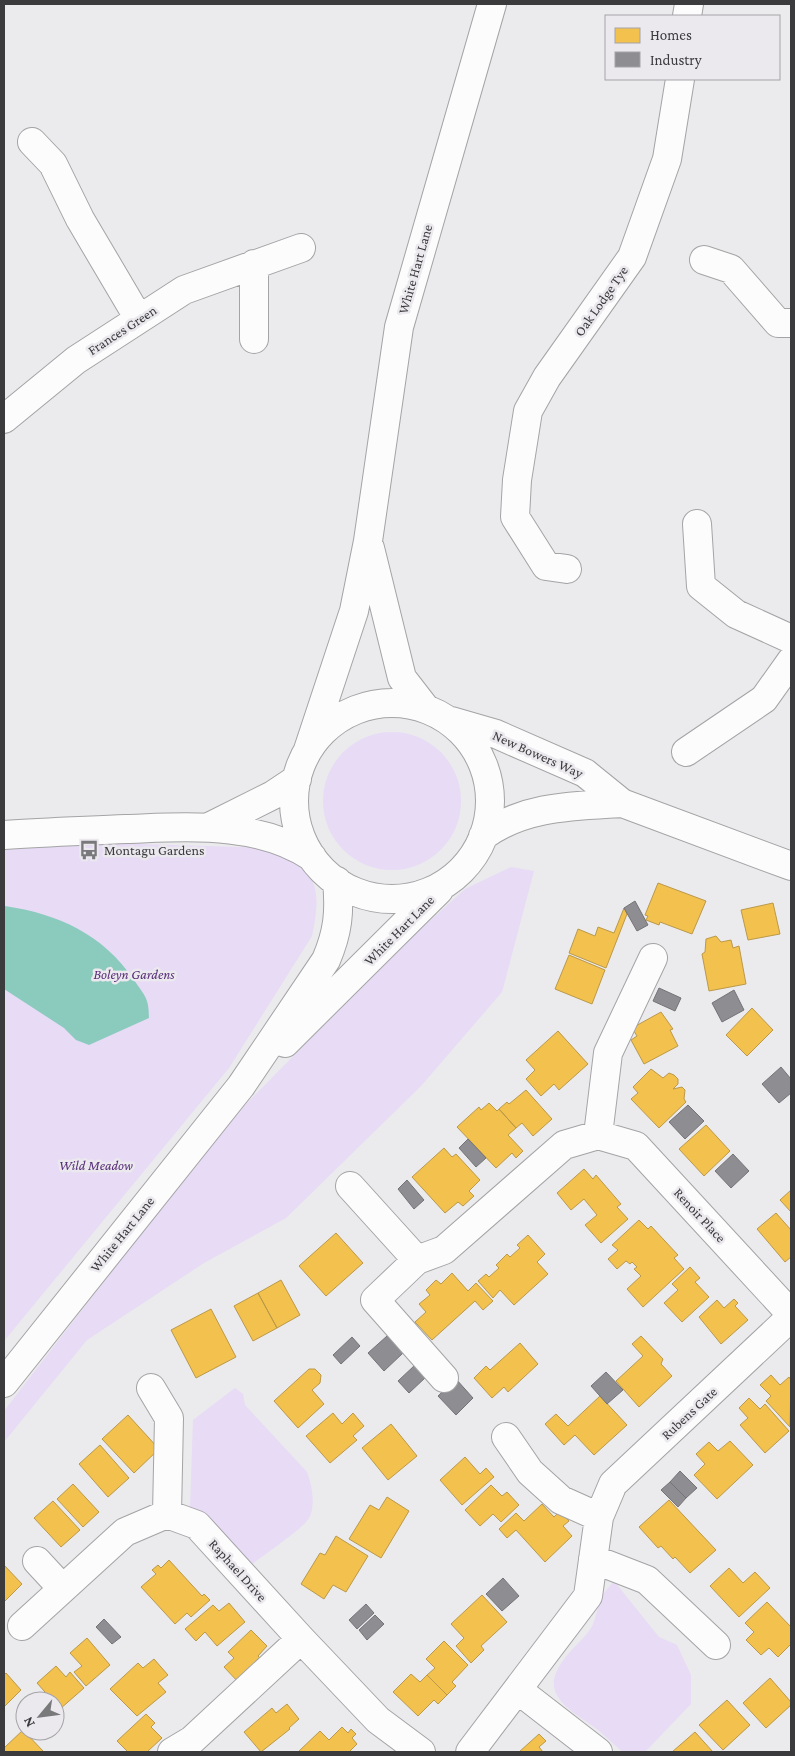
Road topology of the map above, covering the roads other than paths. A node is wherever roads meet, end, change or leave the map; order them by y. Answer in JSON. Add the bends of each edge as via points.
{"nodes":[{"id":1,"x":492,"y":4,"type":"edge"},
{"id":2,"x":680,"y":80,"type":"edge"},
{"id":3,"x":32,"y":142,"type":"dead end"},
{"id":4,"x":301,"y":248,"type":"dead end"},
{"id":5,"x":704,"y":260,"type":"dead end"},
{"id":6,"x":254,"y":264,"type":"junction"},
{"id":7,"x":139,"y":319,"type":"junction"},
{"id":8,"x":791,"y":323,"type":"edge"},
{"id":9,"x":254,"y":339,"type":"dead end"},
{"id":10,"x":4,"y":420,"type":"edge"},
{"id":11,"x":697,"y":524,"type":"dead end"},
{"id":12,"x":368,"y":541,"type":"junction"},
{"id":13,"x":567,"y":569,"type":"dead end"},
{"id":14,"x":789,"y":657,"type":"edge"},
{"id":15,"x":436,"y":715,"type":"junction"},
{"id":16,"x":308,"y":750,"type":"junction"},
{"id":17,"x":686,"y":752,"type":"dead end"},
{"id":18,"x":297,"y":779,"type":"junction"},
{"id":19,"x":622,"y":803,"type":"junction"},
{"id":20,"x":208,"y":827,"type":"junction"},
{"id":21,"x":4,"y":835,"type":"edge"},
{"id":22,"x":483,"y":836,"type":"junction"},
{"id":23,"x":312,"y":857,"type":"junction"},
{"id":24,"x":791,"y":866,"type":"edge"},
{"id":25,"x":451,"y":879,"type":"junction"},
{"id":26,"x":337,"y":881,"type":"junction"},
{"id":27,"x":653,"y":958,"type":"dead end"},
{"id":28,"x":241,"y":1086,"type":"junction"},
{"id":29,"x":598,"y":1135,"type":"junction"},
{"id":30,"x":350,"y":1186,"type":"dead end"},
{"id":31,"x":417,"y":1260,"type":"junction"},
{"id":32,"x":791,"y":1315,"type":"edge"},
{"id":33,"x":444,"y":1378,"type":"dead end"},
{"id":34,"x":4,"y":1383,"type":"edge"},
{"id":35,"x":151,"y":1388,"type":"dead end"},
{"id":36,"x":506,"y":1437,"type":"dead end"},
{"id":37,"x":167,"y":1514,"type":"junction"},
{"id":38,"x":599,"y":1517,"type":"junction"},
{"id":39,"x":593,"y":1559,"type":"junction"},
{"id":40,"x":37,"y":1561,"type":"dead end"},
{"id":41,"x":62,"y":1588,"type":"junction"},
{"id":42,"x":22,"y":1626,"type":"dead end"},
{"id":43,"x":301,"y":1639,"type":"junction"},
{"id":44,"x":716,"y":1645,"type":"dead end"},
{"id":45,"x":518,"y":1690,"type":"junction"},
{"id":46,"x":172,"y":1752,"type":"edge"},
{"id":47,"x":421,"y":1752,"type":"edge"},
{"id":48,"x":470,"y":1752,"type":"edge"},
{"id":49,"x":598,"y":1752,"type":"edge"}],
"edges":[{"from":1,"to":12,"type":"street","name":"White Hart Lane","via":[[399,327]]},
{"from":2,"to":13,"type":"street","name":"Oak Lodge Tye","via":[[667,158],[632,256],[547,377],[528,411],[515,517],[546,566]]},
{"from":3,"to":7,"type":"street","via":[[53,164],[80,219]]},
{"from":4,"to":6,"type":"street","name":"Frances Green"},
{"from":5,"to":8,"type":"street","via":[[732,269],[778,323]]},
{"from":6,"to":7,"type":"street","name":"Frances Green","via":[[184,290]]},
{"from":6,"to":9,"type":"street"},
{"from":7,"to":10,"type":"street","name":"Frances Green","via":[[76,360]]},
{"from":11,"to":14,"type":"street","via":[[701,586]]},
{"from":12,"to":15,"type":"street","name":"White Hart Lane","via":[[402,678]]},
{"from":12,"to":16,"type":"street","name":"White Hart Lane","via":[[354,611]]},
{"from":14,"to":17,"type":"street","via":[[764,699]]},
{"from":15,"to":16,"type":"street","name":"New Bowers Way","via":[[397,703],[363,707],[333,723]]},
{"from":15,"to":19,"type":"street","name":"New Bowers Way","via":[[496,734],[585,773]]},
{"from":15,"to":22,"type":"street","name":"White Hart Lane","via":[[472,744],[486,774],[489,808]]},
{"from":16,"to":18,"type":"street","name":"White Hart Lane"},
{"from":18,"to":20,"type":"street"},
{"from":18,"to":23,"type":"street","name":"White Hart Lane","via":[[295,817]]},
{"from":19,"to":22,"type":"street","name":"New Bowers Way","via":[[532,811],[495,827]]},
{"from":19,"to":24,"type":"street","name":"New Bowers Way"},
{"from":20,"to":21,"type":"street"},
{"from":20,"to":23,"type":"street","via":[[277,839]]},
{"from":22,"to":25,"type":"street","via":[[469,860]]},
{"from":23,"to":26,"type":"street"},
{"from":25,"to":26,"type":"street","via":[[429,892],[389,899],[359,893]]},
{"from":25,"to":28,"type":"street","name":"White Hart Lane"},
{"from":26,"to":28,"type":"street","name":"White Hart Lane","via":[[340,906],[336,937],[326,960]]},
{"from":27,"to":29,"type":"street","via":[[608,1053]]},
{"from":28,"to":34,"type":"street","name":"White Hart Lane"},
{"from":29,"to":31,"type":"street","via":[[564,1145],[444,1250]]},
{"from":29,"to":32,"type":"street","name":"Renoir Place","via":[[636,1146]]},
{"from":30,"to":31,"type":"street"},
{"from":31,"to":33,"type":"street","via":[[375,1300]]},
{"from":32,"to":38,"type":"street","name":"Rubens Gate","via":[[613,1484]]},
{"from":35,"to":37,"type":"street","via":[[169,1418]]},
{"from":36,"to":38,"type":"street","via":[[530,1472],[561,1500]]},
{"from":37,"to":41,"type":"street","via":[[125,1532]]},
{"from":37,"to":43,"type":"street","name":"Raphael Drive","via":[[197,1525]]},
{"from":38,"to":39,"type":"street","name":"Rubens Gate"},
{"from":39,"to":44,"type":"street","via":[[647,1580]]},
{"from":39,"to":45,"type":"street","name":"Rubens Gate","via":[[588,1596]]},
{"from":40,"to":41,"type":"street"},
{"from":41,"to":42,"type":"street"},
{"from":43,"to":46,"type":"street","via":[[192,1740]]},
{"from":43,"to":47,"type":"street","name":"Raphael Drive","via":[[378,1720]]},
{"from":45,"to":48,"type":"street","name":"Rubens Gate"},
{"from":45,"to":49,"type":"street"}]}
